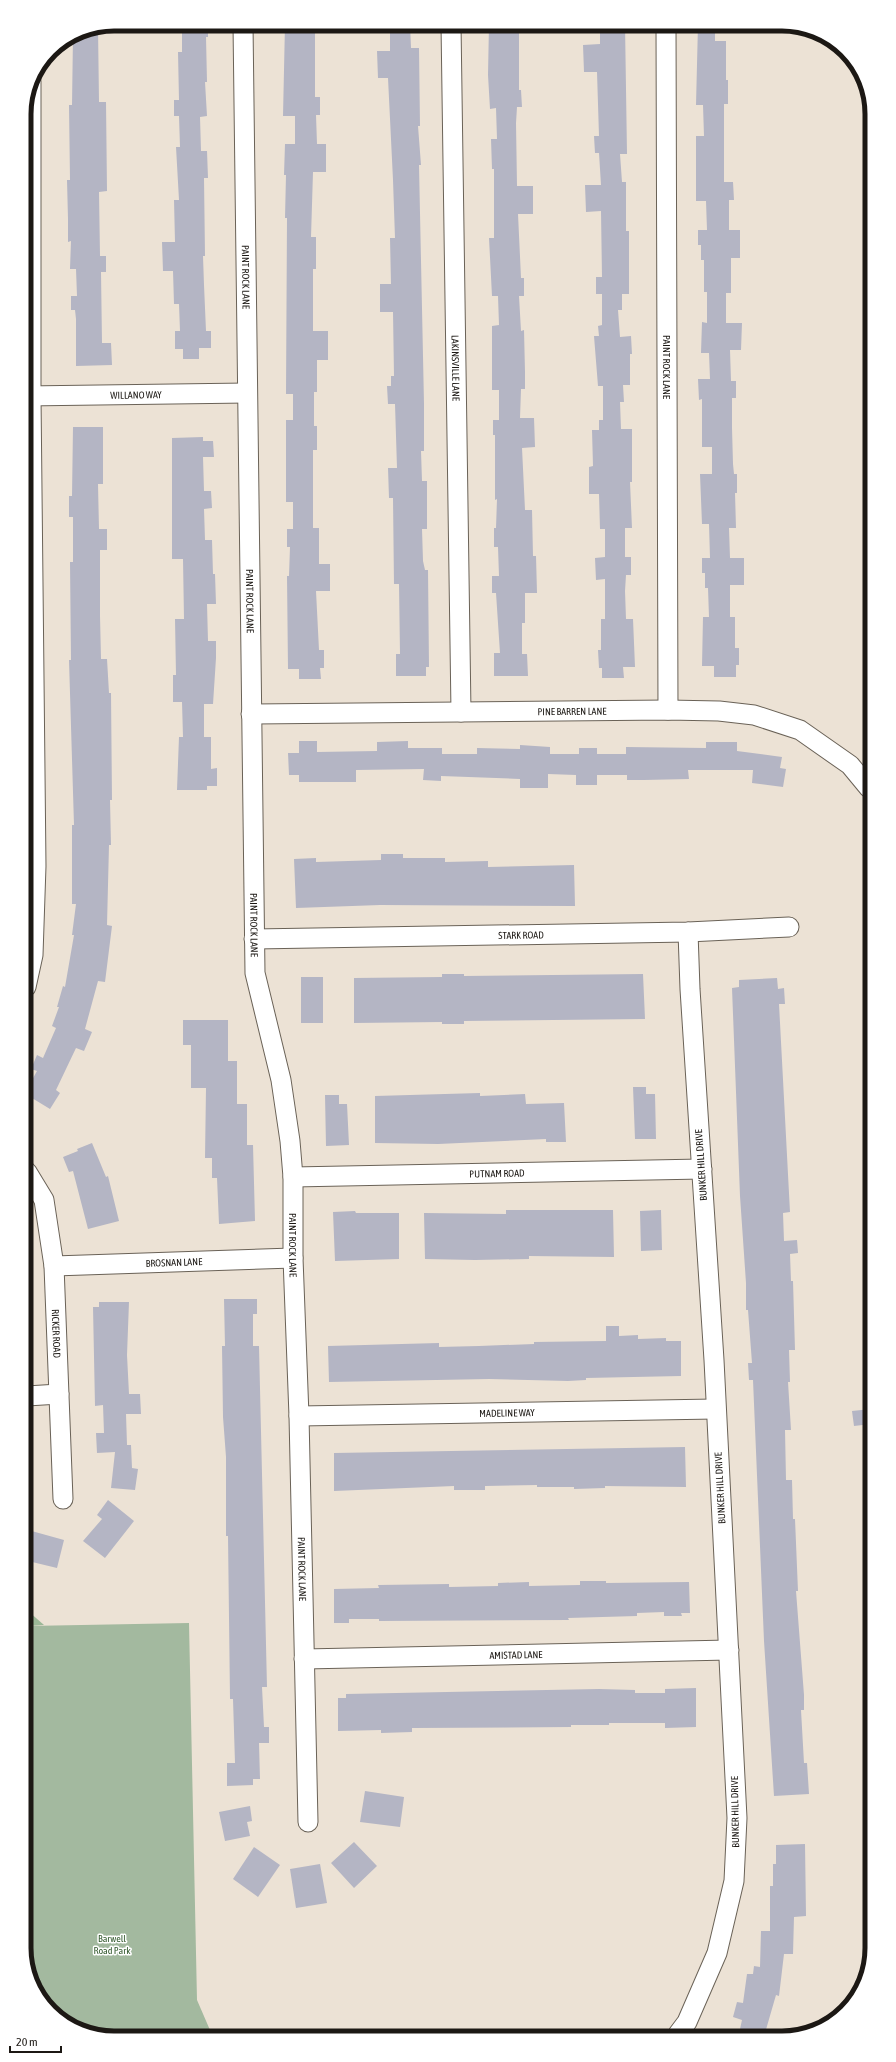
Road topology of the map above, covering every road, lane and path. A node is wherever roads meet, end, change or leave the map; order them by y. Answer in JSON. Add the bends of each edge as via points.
{"nodes":[{"id":1,"x":243,"y":31,"type":"edge"},
{"id":2,"x":451,"y":31,"type":"edge"},
{"id":3,"x":666,"y":31,"type":"edge"},
{"id":4,"x":247,"y":393,"type":"junction"},
{"id":5,"x":31,"y":396,"type":"edge"},
{"id":6,"x":31,"y":680,"type":"edge"},
{"id":7,"x":668,"y":710,"type":"junction"},
{"id":8,"x":461,"y":712,"type":"junction"},
{"id":9,"x":251,"y":714,"type":"junction"},
{"id":10,"x":865,"y":783,"type":"edge"},
{"id":11,"x":789,"y":927,"type":"dead end"},
{"id":12,"x":688,"y":932,"type":"junction"},
{"id":13,"x":254,"y":939,"type":"junction"},
{"id":14,"x":31,"y":964,"type":"edge"},
{"id":15,"x":702,"y":1169,"type":"junction"},
{"id":16,"x":293,"y":1177,"type":"junction"},
{"id":17,"x":31,"y":1179,"type":"edge"},
{"id":18,"x":293,"y":1258,"type":"junction"},
{"id":19,"x":54,"y":1266,"type":"junction"},
{"id":20,"x":59,"y":1394,"type":"junction"},
{"id":21,"x":31,"y":1396,"type":"edge"},
{"id":22,"x":715,"y":1409,"type":"junction"},
{"id":23,"x":300,"y":1416,"type":"junction"},
{"id":24,"x":62,"y":1500,"type":"dead end"},
{"id":25,"x":728,"y":1650,"type":"junction"},
{"id":26,"x":304,"y":1659,"type":"junction"},
{"id":27,"x":308,"y":1822,"type":"dead end"},
{"id":28,"x":680,"y":2031,"type":"edge"}],
"edges":[{"from":1,"to":4,"type":"street","name":"PAINT ROCK LANE"},
{"from":2,"to":8,"type":"street","name":"LAKINSVILLE LANE"},
{"from":3,"to":7,"type":"street","name":"PAINT ROCK LANE"},
{"from":4,"to":5,"type":"street","name":"WILLANO WAY"},
{"from":4,"to":9,"type":"street","name":"PAINT ROCK LANE"},
{"from":6,"to":14,"type":"street","via":[[36,866]]},
{"from":7,"to":8,"type":"street","name":"PINE BARREN LANE"},
{"from":7,"to":10,"type":"street","name":"PINE BARREN LANE","via":[[754,715],[800,730],[850,765]]},
{"from":8,"to":9,"type":"street","name":"PINE BARREN LANE"},
{"from":9,"to":13,"type":"street","name":"PAINT ROCK LANE"},
{"from":11,"to":12,"type":"street","name":"STARK ROAD"},
{"from":12,"to":13,"type":"street","name":"STARK ROAD"},
{"from":12,"to":15,"type":"street","name":"BUNKER HILL DRIVE"},
{"from":13,"to":16,"type":"street","name":"PAINT ROCK LANE","via":[[255,973],[280,1080]]},
{"from":15,"to":16,"type":"street","name":"PUTNAM ROAD"},
{"from":15,"to":22,"type":"street","name":"BUNKER HILL DRIVE"},
{"from":16,"to":18,"type":"street","name":"PAINT ROCK LANE"},
{"from":17,"to":19,"type":"street","name":"RICKER ROAD","via":[[44,1200]]},
{"from":18,"to":19,"type":"street","name":"BROSNAN LANE"},
{"from":18,"to":23,"type":"street","name":"PAINT ROCK LANE"},
{"from":19,"to":20,"type":"street","name":"RICKER ROAD"},
{"from":20,"to":21,"type":"street"},
{"from":20,"to":24,"type":"street","name":"RICKER ROAD"},
{"from":22,"to":23,"type":"street","name":"MADELINE WAY"},
{"from":22,"to":25,"type":"street","name":"BUNKER HILL DRIVE"},
{"from":23,"to":26,"type":"street","name":"PAINT ROCK LANE"},
{"from":25,"to":26,"type":"street","name":"AMISTAD LANE"},
{"from":25,"to":28,"type":"street","name":"BUNKER HILL DRIVE","via":[[738,1818],[734,1881],[717,1953],[688,2022]]},
{"from":26,"to":27,"type":"street","name":"PAINT ROCK LANE"}]}
